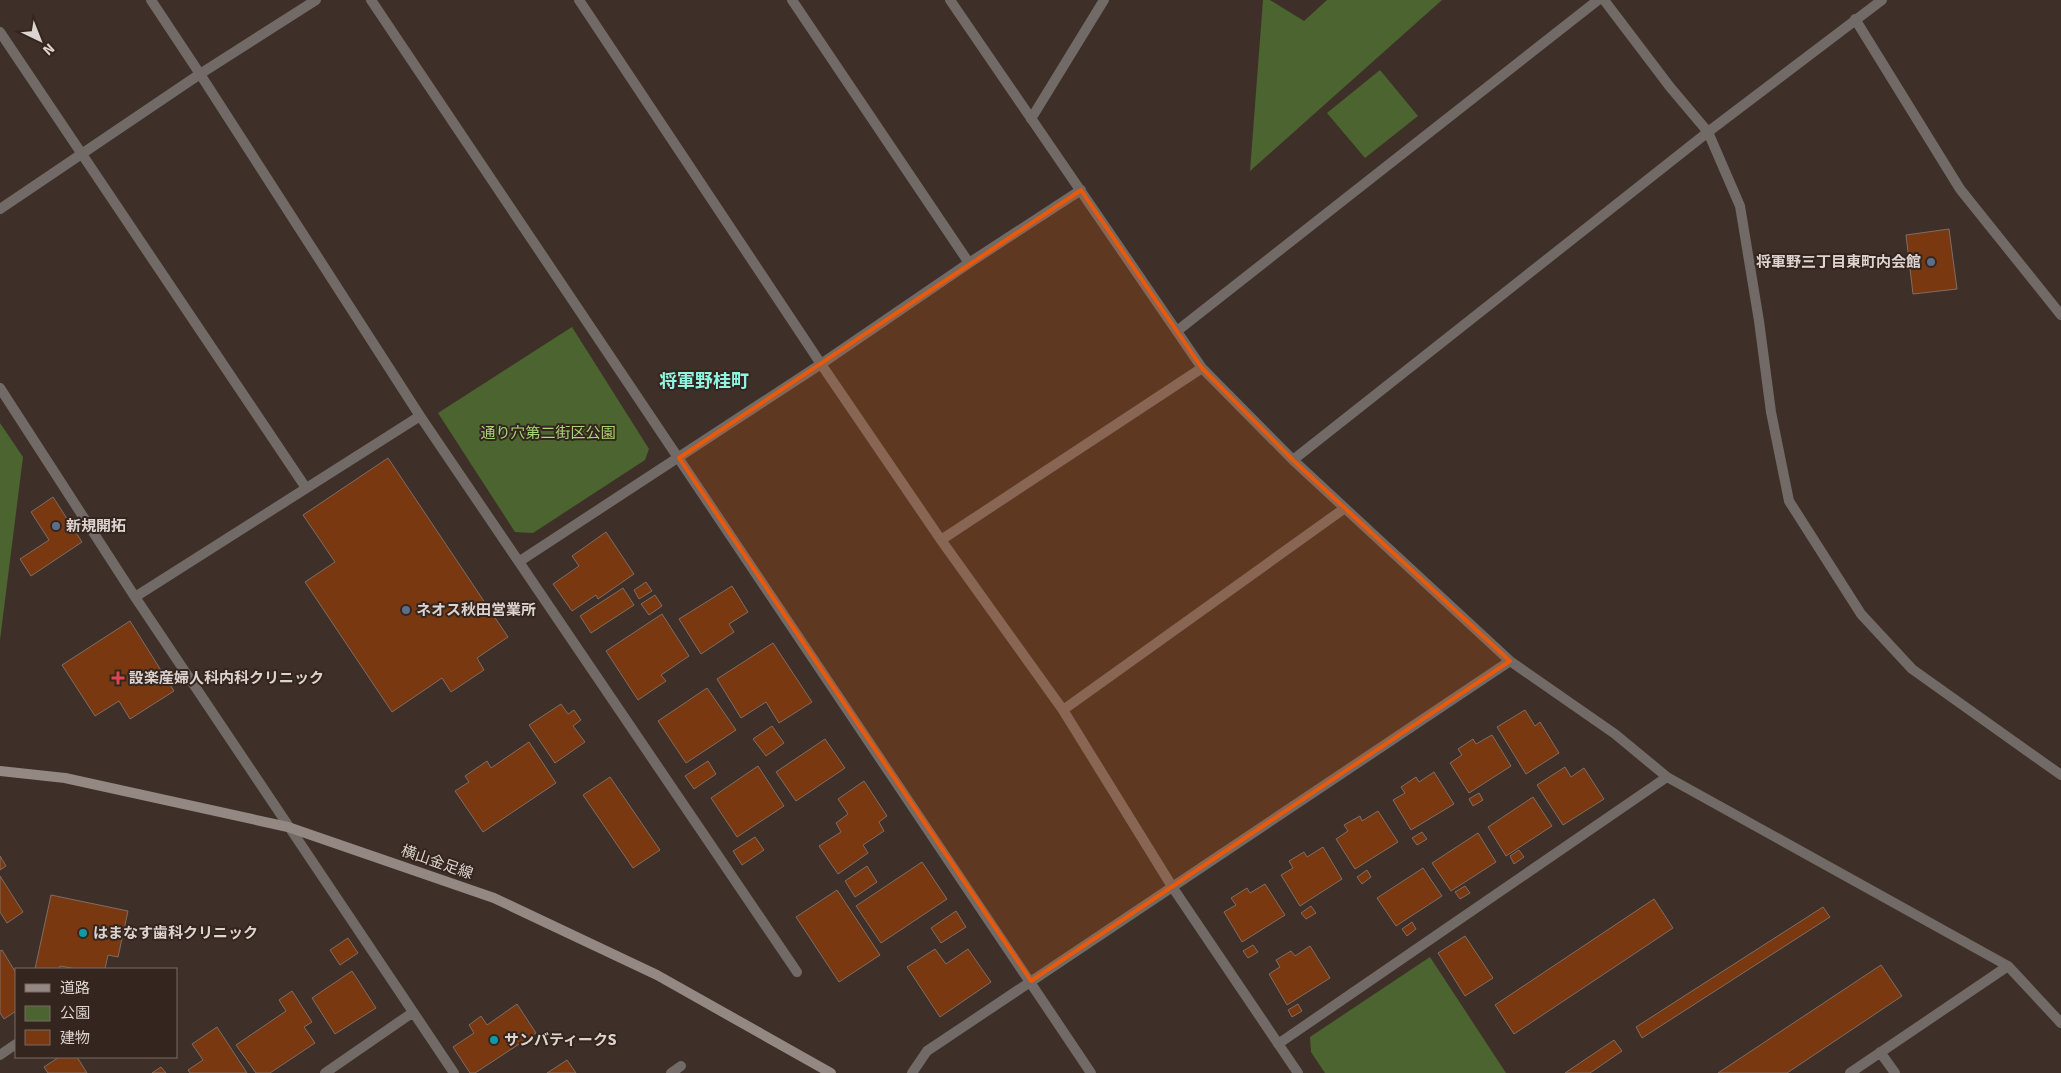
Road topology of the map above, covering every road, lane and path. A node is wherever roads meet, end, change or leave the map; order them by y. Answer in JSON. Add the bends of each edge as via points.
{"nodes":[{"id":1,"x":151,"y":0,"type":"edge"},
{"id":2,"x":316,"y":0,"type":"edge"},
{"id":3,"x":371,"y":0,"type":"edge"},
{"id":4,"x":579,"y":0,"type":"edge"},
{"id":5,"x":792,"y":0,"type":"edge"},
{"id":6,"x":950,"y":0,"type":"edge"},
{"id":7,"x":1104,"y":0,"type":"edge"},
{"id":8,"x":1598,"y":0,"type":"edge"},
{"id":9,"x":1604,"y":0,"type":"edge"},
{"id":10,"x":1882,"y":0,"type":"edge"},
{"id":11,"x":1854,"y":19,"type":"junction"},
{"id":12,"x":0,"y":32,"type":"edge"},
{"id":13,"x":200,"y":74,"type":"junction"},
{"id":14,"x":1031,"y":118,"type":"junction"},
{"id":15,"x":1708,"y":132,"type":"junction"},
{"id":16,"x":81,"y":154,"type":"junction"},
{"id":17,"x":1081,"y":190,"type":"junction"},
{"id":18,"x":0,"y":209,"type":"edge"},
{"id":19,"x":968,"y":263,"type":"junction"},
{"id":20,"x":2061,"y":315,"type":"edge"},
{"id":21,"x":1177,"y":331,"type":"junction"},
{"id":22,"x":821,"y":364,"type":"junction"},
{"id":23,"x":1202,"y":368,"type":"junction"},
{"id":24,"x":0,"y":388,"type":"edge"},
{"id":25,"x":420,"y":416,"type":"junction"},
{"id":26,"x":679,"y":458,"type":"junction"},
{"id":27,"x":1293,"y":460,"type":"junction"},
{"id":28,"x":306,"y":488,"type":"junction"},
{"id":29,"x":1346,"y":508,"type":"junction"},
{"id":30,"x":941,"y":540,"type":"junction"},
{"id":31,"x":520,"y":561,"type":"junction"},
{"id":32,"x":135,"y":597,"type":"junction"},
{"id":33,"x":1510,"y":661,"type":"junction"},
{"id":34,"x":1063,"y":710,"type":"junction"},
{"id":35,"x":0,"y":771,"type":"edge"},
{"id":36,"x":2061,"y":776,"type":"edge"},
{"id":37,"x":1667,"y":777,"type":"junction"},
{"id":38,"x":288,"y":827,"type":"junction"},
{"id":39,"x":1173,"y":888,"type":"junction"},
{"id":40,"x":2008,"y":966,"type":"junction"},
{"id":41,"x":797,"y":972,"type":"dead end"},
{"id":42,"x":1031,"y":982,"type":"junction"},
{"id":43,"x":412,"y":1013,"type":"junction"},
{"id":44,"x":2061,"y":1024,"type":"edge"},
{"id":45,"x":1278,"y":1044,"type":"junction"},
{"id":46,"x":15,"y":1045,"type":"edge"},
{"id":47,"x":1880,"y":1052,"type":"junction"},
{"id":48,"x":0,"y":1054,"type":"edge"},
{"id":49,"x":681,"y":1066,"type":"dead end"},
{"id":50,"x":325,"y":1073,"type":"edge"},
{"id":51,"x":454,"y":1073,"type":"edge"},
{"id":52,"x":671,"y":1073,"type":"edge"},
{"id":53,"x":831,"y":1073,"type":"edge"},
{"id":54,"x":912,"y":1073,"type":"edge"},
{"id":55,"x":1091,"y":1073,"type":"edge"},
{"id":56,"x":1298,"y":1073,"type":"edge"},
{"id":57,"x":1850,"y":1073,"type":"edge"},
{"id":58,"x":1895,"y":1073,"type":"edge"}],
"edges":[{"from":1,"to":13,"type":"street"},
{"from":2,"to":13,"type":"street"},
{"from":3,"to":26,"type":"street"},
{"from":4,"to":22,"type":"street"},
{"from":5,"to":19,"type":"street"},
{"from":6,"to":14,"type":"street"},
{"from":7,"to":14,"type":"street"},
{"from":8,"to":21,"type":"street"},
{"from":9,"to":15,"type":"street"},
{"from":10,"to":11,"type":"street"},
{"from":11,"to":15,"type":"street"},
{"from":11,"to":20,"type":"street","via":[[1960,189]]},
{"from":12,"to":16,"type":"street"},
{"from":13,"to":16,"type":"street"},
{"from":13,"to":25,"type":"street"},
{"from":14,"to":17,"type":"street"},
{"from":15,"to":27,"type":"street"},
{"from":15,"to":36,"type":"street","via":[[1740,206],[1771,412],[1789,501],[1861,614],[1912,669]]},
{"from":16,"to":18,"type":"street"},
{"from":16,"to":28,"type":"street"},
{"from":17,"to":19,"type":"street"},
{"from":17,"to":21,"type":"street"},
{"from":19,"to":22,"type":"street"},
{"from":21,"to":23,"type":"street"},
{"from":22,"to":26,"type":"street"},
{"from":22,"to":30,"type":"street"},
{"from":23,"to":27,"type":"street"},
{"from":23,"to":30,"type":"street"},
{"from":24,"to":32,"type":"street"},
{"from":25,"to":28,"type":"street"},
{"from":25,"to":31,"type":"street"},
{"from":26,"to":31,"type":"street"},
{"from":26,"to":42,"type":"street"},
{"from":27,"to":29,"type":"street"},
{"from":28,"to":32,"type":"street"},
{"from":29,"to":33,"type":"street"},
{"from":29,"to":34,"type":"street"},
{"from":30,"to":34,"type":"street"},
{"from":31,"to":41,"type":"street"},
{"from":32,"to":38,"type":"street"},
{"from":33,"to":37,"type":"street","via":[[1615,734]]},
{"from":33,"to":39,"type":"street"},
{"from":34,"to":39,"type":"street"},
{"from":35,"to":38,"type":"street","name":"横山金足線","via":[[65,778]]},
{"from":37,"to":40,"type":"street"},
{"from":37,"to":45,"type":"street"},
{"from":38,"to":43,"type":"street"},
{"from":38,"to":53,"type":"street","name":"横山金足線","via":[[494,898],[657,975]]},
{"from":39,"to":42,"type":"street"},
{"from":39,"to":45,"type":"street"},
{"from":40,"to":44,"type":"street"},
{"from":40,"to":47,"type":"street"},
{"from":42,"to":54,"type":"street","via":[[927,1052]]},
{"from":42,"to":55,"type":"street"},
{"from":43,"to":50,"type":"street"},
{"from":43,"to":51,"type":"street"},
{"from":45,"to":56,"type":"street"},
{"from":46,"to":48,"type":"street"},
{"from":47,"to":57,"type":"street"},
{"from":47,"to":58,"type":"street"},
{"from":49,"to":52,"type":"street"}]}
